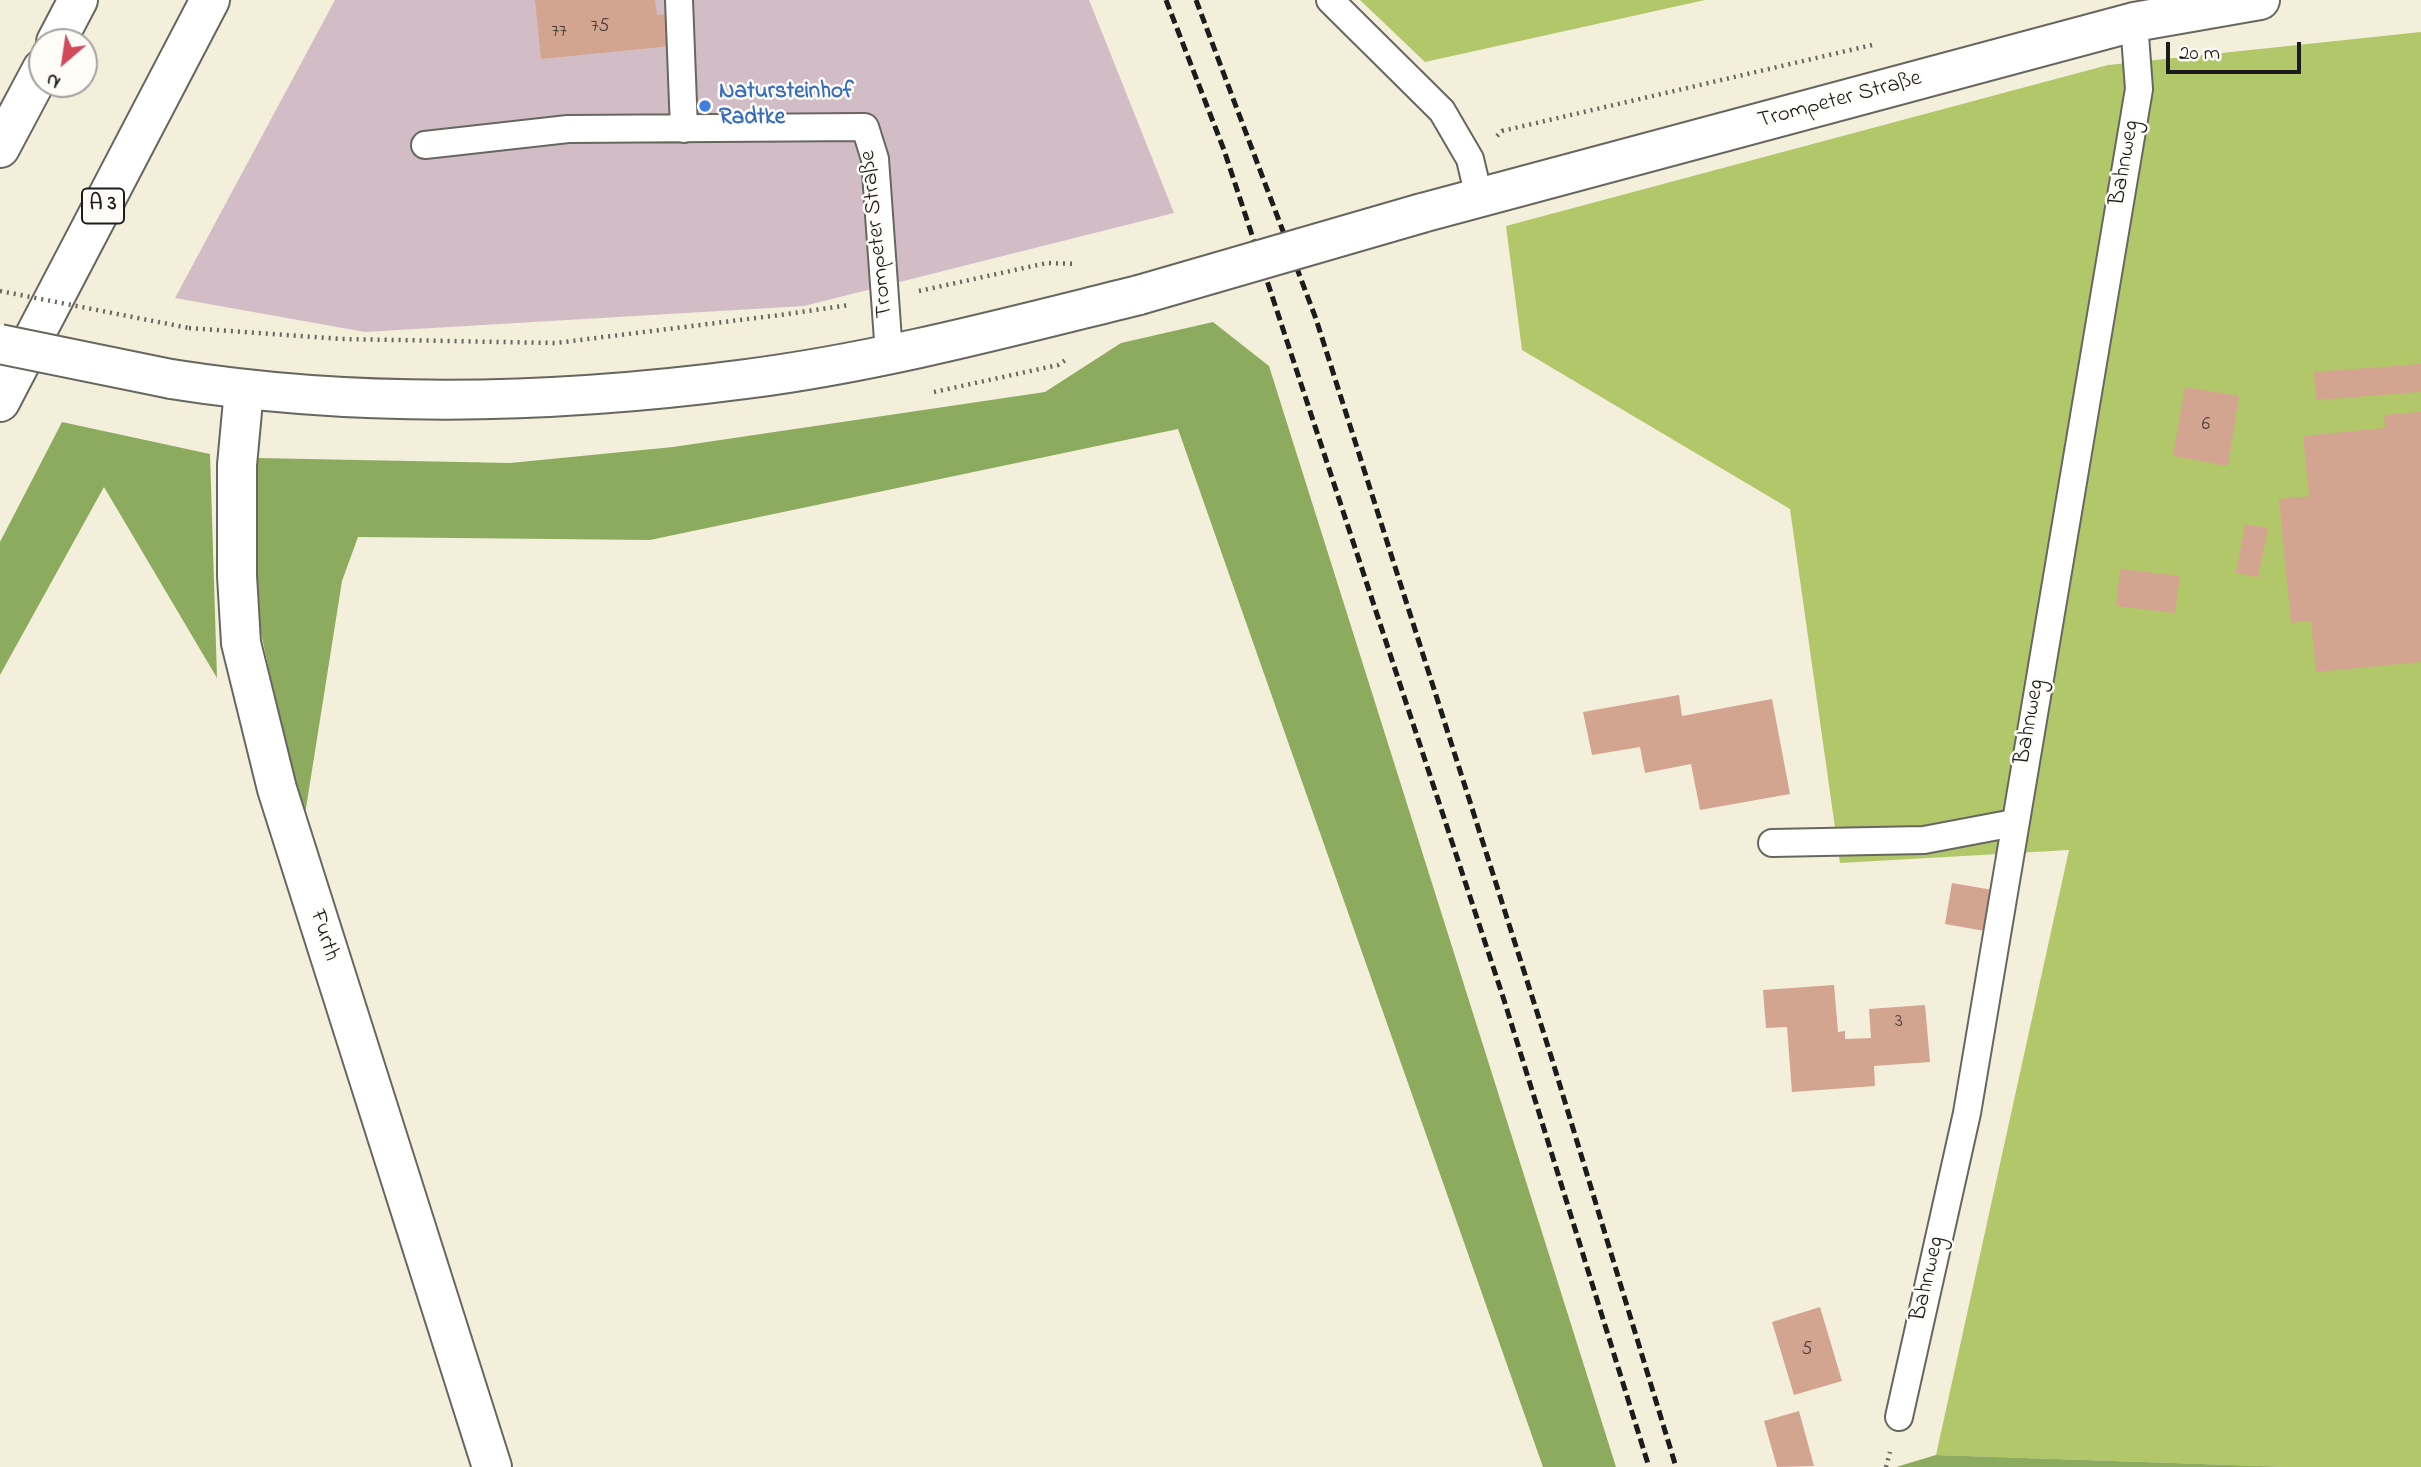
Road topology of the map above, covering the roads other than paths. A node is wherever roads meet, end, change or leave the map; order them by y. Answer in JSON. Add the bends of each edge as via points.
{"nodes":[{"id":1,"x":78,"y":0,"type":"edge"},
{"id":2,"x":210,"y":0,"type":"edge"},
{"id":3,"x":679,"y":0,"type":"edge"},
{"id":4,"x":1330,"y":0,"type":"edge"},
{"id":5,"x":2260,"y":0,"type":"edge"},
{"id":6,"x":2134,"y":22,"type":"junction"},
{"id":7,"x":63,"y":28,"type":"edge"},
{"id":8,"x":28,"y":95,"type":"edge"},
{"id":9,"x":684,"y":129,"type":"junction"},
{"id":10,"x":425,"y":145,"type":"dead end"},
{"id":11,"x":0,"y":148,"type":"edge"},
{"id":12,"x":1479,"y":197,"type":"junction"},
{"id":13,"x":0,"y":344,"type":"edge"},
{"id":14,"x":889,"y":354,"type":"junction"},
{"id":15,"x":244,"y":390,"type":"junction"},
{"id":16,"x":0,"y":402,"type":"edge"},
{"id":17,"x":2014,"y":822,"type":"junction"},
{"id":18,"x":1772,"y":844,"type":"dead end"},
{"id":19,"x":1899,"y":1418,"type":"dead end"},
{"id":20,"x":492,"y":1467,"type":"edge"}],
"edges":[{"from":1,"to":7,"type":"main road"},
{"from":2,"to":16,"type":"main road","number":"A 3"},
{"from":3,"to":9,"type":"lane"},
{"from":4,"to":12,"type":"lane","via":[[1442,111],[1470,159]]},
{"from":5,"to":6,"type":"main road","name":"Trompeter Straße"},
{"from":6,"to":12,"type":"main road","name":"Trompeter Straße"},
{"from":6,"to":17,"type":"lane","name":"Bahnweg","via":[[2138,89]]},
{"from":8,"to":11,"type":"main road"},
{"from":9,"to":10,"type":"lane","name":"Trompeter Straße","via":[[568,130]]},
{"from":9,"to":14,"type":"lane","name":"Trompeter Straße","via":[[864,128],[875,159]]},
{"from":12,"to":14,"type":"main road","name":"Trompeter Straße","bridge":true,"via":[[1139,295]]},
{"from":13,"to":15,"type":"main road","name":"Trompeter Straße","bridge":true},
{"from":14,"to":15,"type":"main road","name":"Trompeter Straße","via":[[747,379],[554,398],[385,399]]},
{"from":15,"to":20,"type":"main road","name":"Furth","via":[[237,465],[241,643],[277,789]]},
{"from":17,"to":18,"type":"lane","via":[[1924,840]]},
{"from":17,"to":19,"type":"lane","name":"Bahnweg","via":[[1966,1113]]}]}
